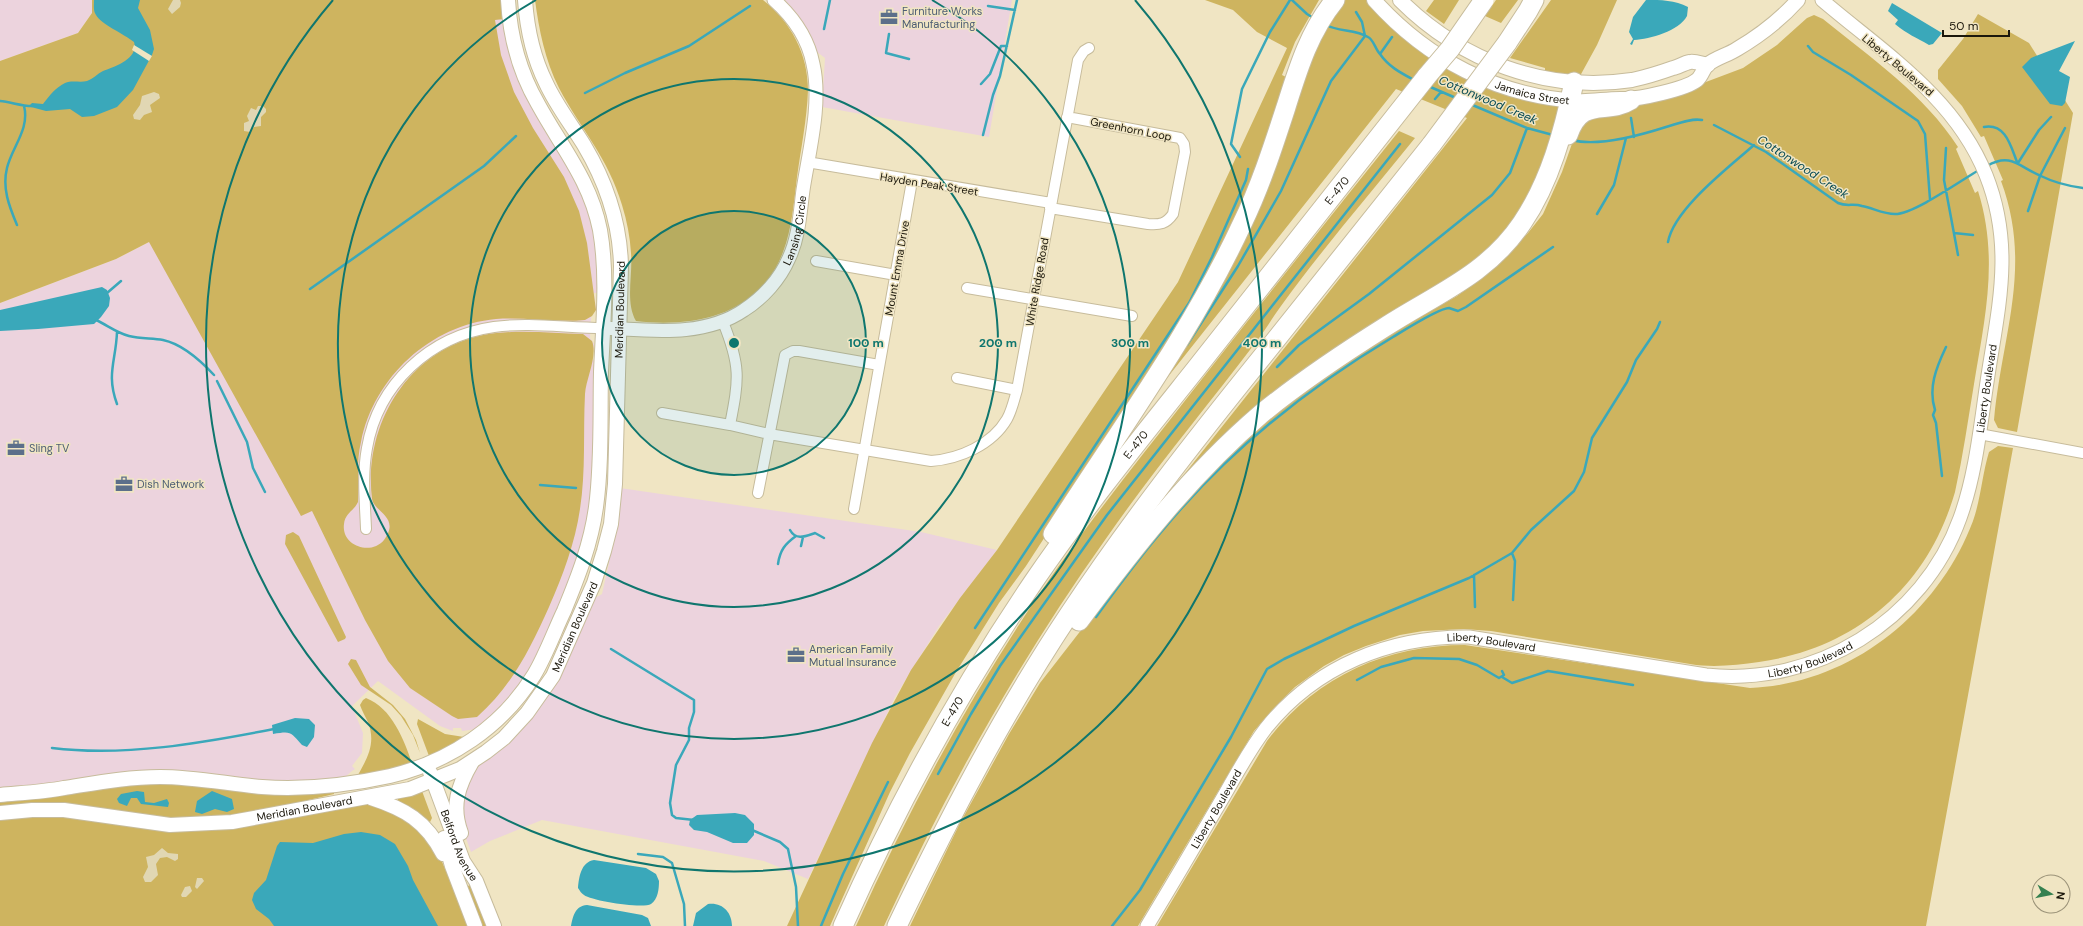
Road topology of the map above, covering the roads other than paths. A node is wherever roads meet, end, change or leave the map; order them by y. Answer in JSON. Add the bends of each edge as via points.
{"nodes":[{"id":1,"x":508,"y":0,"type":"edge"},
{"id":2,"x":525,"y":0,"type":"edge"},
{"id":3,"x":774,"y":0,"type":"edge"},
{"id":4,"x":1374,"y":0,"type":"edge"},
{"id":5,"x":1400,"y":0,"type":"edge"},
{"id":6,"x":1470,"y":0,"type":"edge"},
{"id":7,"x":1484,"y":0,"type":"edge"},
{"id":8,"x":1798,"y":0,"type":"edge"},
{"id":9,"x":1822,"y":0,"type":"edge"},
{"id":10,"x":1332,"y":3,"type":"edge"},
{"id":11,"x":1534,"y":4,"type":"edge"},
{"id":12,"x":1089,"y":48,"type":"dead end"},
{"id":13,"x":1708,"y":65,"type":"junction"},
{"id":14,"x":1426,"y":76,"type":"junction"},
{"id":15,"x":1574,"y":82,"type":"junction"},
{"id":16,"x":1631,"y":100,"type":"junction"},
{"id":17,"x":1570,"y":101,"type":"junction"},
{"id":18,"x":1067,"y":117,"type":"junction"},
{"id":19,"x":1569,"y":120,"type":"junction"},
{"id":20,"x":807,"y":162,"type":"junction"},
{"id":21,"x":912,"y":181,"type":"junction"},
{"id":22,"x":1051,"y":206,"type":"junction"},
{"id":23,"x":816,"y":261,"type":"dead end"},
{"id":24,"x":896,"y":275,"type":"junction"},
{"id":25,"x":967,"y":288,"type":"dead end"},
{"id":26,"x":1034,"y":298,"type":"junction"},
{"id":27,"x":1132,"y":316,"type":"dead end"},
{"id":28,"x":723,"y":322,"type":"junction"},
{"id":29,"x":603,"y":328,"type":"junction"},
{"id":30,"x":620,"y":329,"type":"junction"},
{"id":31,"x":879,"y":365,"type":"junction"},
{"id":32,"x":957,"y":378,"type":"dead end"},
{"id":33,"x":1017,"y":390,"type":"junction"},
{"id":34,"x":662,"y":413,"type":"dead end"},
{"id":35,"x":730,"y":425,"type":"junction"},
{"id":36,"x":769,"y":434,"type":"junction"},
{"id":37,"x":1979,"y":434,"type":"junction"},
{"id":38,"x":864,"y":450,"type":"junction"},
{"id":39,"x":2083,"y":454,"type":"edge"},
{"id":40,"x":758,"y":493,"type":"dead end"},
{"id":41,"x":854,"y":509,"type":"dead end"},
{"id":42,"x":366,"y":529,"type":"dead end"},
{"id":43,"x":1028,"y":679,"type":"junction"},
{"id":44,"x":967,"y":685,"type":"junction"},
{"id":45,"x":472,"y":762,"type":"junction"},
{"id":46,"x":424,"y":766,"type":"junction"},
{"id":47,"x":428,"y":782,"type":"junction"},
{"id":48,"x":0,"y":795,"type":"edge"},
{"id":49,"x":368,"y":798,"type":"junction"},
{"id":50,"x":0,"y":813,"type":"edge"},
{"id":51,"x":452,"y":866,"type":"junction"},
{"id":52,"x":476,"y":880,"type":"junction"},
{"id":53,"x":475,"y":926,"type":"edge"},
{"id":54,"x":494,"y":926,"type":"edge"},
{"id":55,"x":843,"y":926,"type":"edge"},
{"id":56,"x":897,"y":926,"type":"edge"},
{"id":57,"x":1147,"y":926,"type":"edge"}],
"edges":[{"from":1,"to":29,"type":"main road","name":"Meridian Boulevard","via":[[512,36],[526,81],[576,165],[596,213],[604,264]]},
{"from":2,"to":30,"type":"main road","name":"Meridian Boulevard","via":[[531,41],[545,81],[594,164],[611,206],[620,251]]},
{"from":3,"to":20,"type":"street","name":"Lansing Circle","via":[[798,27],[813,64],[816,96]]},
{"from":4,"to":17,"type":"main road","name":"Jamaica Street","via":[[1415,40],[1462,70],[1518,92]]},
{"from":5,"to":15,"type":"main road","name":"Jamaica Street","via":[[1436,31],[1476,56],[1524,73]]},
{"from":6,"to":14,"type":"highway","via":[[1429,60]]},
{"from":7,"to":14,"type":"highway","name":"E-470","bridge":true,"via":[[1450,49]]},
{"from":8,"to":13,"type":"main road","name":"Jamaica Street","via":[[1755,37]]},
{"from":9,"to":37,"type":"street","name":"Liberty Boulevard","via":[[1926,86],[1970,142],[1990,186],[2000,223],[2003,276]]},
{"from":10,"to":44,"type":"highway","via":[[1309,40],[1256,194],[1211,287],[1185,332],[971,660]]},
{"from":11,"to":43,"type":"highway","bridge":true,"via":[[1432,144],[1225,402],[1144,508],[1082,595]]},
{"from":12,"to":18,"type":"street","name":"White Ridge Road","via":[[1078,60]]},
{"from":13,"to":15,"type":"main road","name":"Jamaica Street","via":[[1690,62],[1632,80]]},
{"from":13,"to":16,"type":"main road","name":"Jamaica Street","via":[[1697,80]]},
{"from":14,"to":44,"type":"highway","name":"E-470","via":[[1090,502],[1033,582]]},
{"from":15,"to":17,"type":"highway"},
{"from":16,"to":17,"type":"main road","name":"Jamaica Street"},
{"from":16,"to":19,"type":"highway","via":[[1589,110]]},
{"from":17,"to":19,"type":"highway"},
{"from":18,"to":22,"type":"street","name":"White Ridge Road"},
{"from":18,"to":22,"type":"street","name":"Greenhorn Loop","via":[[1180,138],[1185,152],[1173,214],[1163,224],[1148,224]]},
{"from":19,"to":43,"type":"highway","via":[[1554,165],[1522,223],[1496,254],[1468,277],[1324,366],[1242,431],[1178,496],[1052,656]]},
{"from":20,"to":21,"type":"street","name":"Hayden Peak Street"},
{"from":20,"to":28,"type":"street","name":"Lansing Circle","via":[[797,233],[789,259],[779,276],[761,297],[742,312]]},
{"from":21,"to":22,"type":"street","name":"Hayden Peak Street"},
{"from":21,"to":24,"type":"street","name":"Mount Emma Drive"},
{"from":22,"to":26,"type":"street","name":"White Ridge Road"},
{"from":23,"to":24,"type":"street"},
{"from":24,"to":31,"type":"street","name":"Mount Emma Drive"},
{"from":25,"to":26,"type":"street"},
{"from":26,"to":27,"type":"street"},
{"from":26,"to":33,"type":"street","name":"White Ridge Road"},
{"from":28,"to":30,"type":"street","name":"Lansing Circle","via":[[691,329]]},
{"from":28,"to":35,"type":"street","via":[[734,348],[737,371]]},
{"from":29,"to":30,"type":"street","name":"Lansing Circle"},
{"from":29,"to":42,"type":"street","via":[[511,326],[484,329],[446,342],[414,363],[387,394],[370,435],[364,472]]},
{"from":29,"to":46,"type":"main road","name":"Meridian Boulevard","via":[[597,496],[591,534],[578,577],[540,663],[514,703],[466,745]]},
{"from":30,"to":45,"type":"main road","name":"Meridian Boulevard","via":[[614,499],[600,566],[567,647],[548,685],[511,731]]},
{"from":31,"to":36,"type":"street","via":[[799,351],[788,353],[783,360]]},
{"from":31,"to":38,"type":"street","name":"Mount Emma Drive"},
{"from":32,"to":33,"type":"street"},
{"from":33,"to":38,"type":"street","name":"White Ridge Road","via":[[1006,421],[995,434],[972,450],[944,460],[931,460]]},
{"from":34,"to":35,"type":"street","name":"White Ridge Road"},
{"from":35,"to":36,"type":"street","name":"White Ridge Road"},
{"from":36,"to":38,"type":"street","name":"White Ridge Road"},
{"from":36,"to":40,"type":"street"},
{"from":37,"to":39,"type":"street"},
{"from":37,"to":57,"type":"street","name":"Liberty Boulevard","via":[[1961,515],[1947,548],[1930,576],[1906,604],[1880,627],[1854,644],[1817,662],[1772,673],[1719,676],[1487,639],[1454,637],[1394,645],[1337,668],[1298,696],[1262,734]]},
{"from":38,"to":41,"type":"street","name":"Mount Emma Drive"},
{"from":43,"to":56,"type":"highway","via":[[960,798]]},
{"from":44,"to":55,"type":"highway","name":"E-470","via":[[900,805]]},
{"from":45,"to":47,"type":"main road","name":"Meridian Boulevard"},
{"from":45,"to":52,"type":"main road","via":[[460,783],[455,810]]},
{"from":46,"to":47,"type":"main road","name":"Belford Avenue"},
{"from":46,"to":48,"type":"main road","name":"Meridian Boulevard","via":[[377,779],[312,787],[265,787],[150,777]]},
{"from":47,"to":49,"type":"main road","name":"Meridian Boulevard","via":[[403,791]]},
{"from":47,"to":51,"type":"main road","name":"Belford Avenue"},
{"from":47,"to":52,"type":"main road","name":"Belford Avenue","via":[[463,861]]},
{"from":49,"to":50,"type":"main road","name":"Meridian Boulevard","via":[[248,819],[195,825],[150,823],[64,810]]},
{"from":49,"to":51,"type":"main road","via":[[396,807],[419,821]]},
{"from":51,"to":53,"type":"main road","name":"Belford Avenue"},
{"from":52,"to":54,"type":"main road","name":"Belford Avenue"}]}
